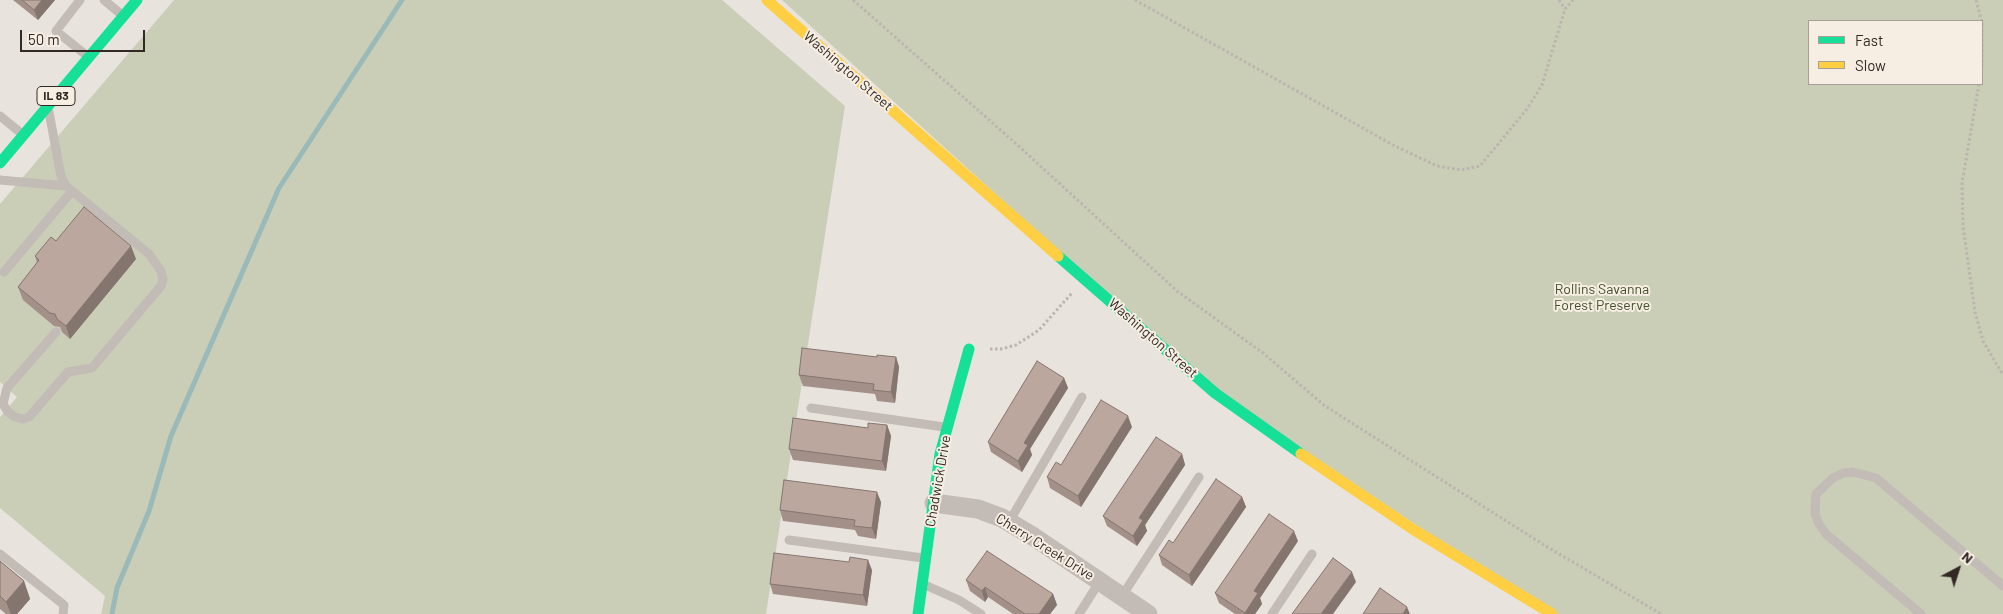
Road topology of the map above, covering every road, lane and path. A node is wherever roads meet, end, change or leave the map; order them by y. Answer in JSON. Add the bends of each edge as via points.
{"nodes":[{"id":1,"x":80,"y":0,"type":"edge"},
{"id":2,"x":104,"y":0,"type":"edge"},
{"id":3,"x":137,"y":0,"type":"edge"},
{"id":4,"x":767,"y":0,"type":"edge"},
{"id":5,"x":852,"y":0,"type":"edge"},
{"id":6,"x":1135,"y":0,"type":"edge"},
{"id":7,"x":1559,"y":0,"type":"edge"},
{"id":8,"x":1573,"y":0,"type":"edge"},
{"id":9,"x":1976,"y":0,"type":"edge"},
{"id":10,"x":1566,"y":9,"type":"junction"},
{"id":11,"x":124,"y":16,"type":"junction"},
{"id":12,"x":1981,"y":20,"type":"edge"},
{"id":13,"x":89,"y":57,"type":"junction"},
{"id":14,"x":1979,"y":85,"type":"edge"},
{"id":15,"x":48,"y":106,"type":"junction"},
{"id":16,"x":0,"y":116,"type":"edge"},
{"id":17,"x":23,"y":136,"type":"junction"},
{"id":18,"x":0,"y":163,"type":"edge"},
{"id":19,"x":0,"y":180,"type":"edge"},
{"id":20,"x":69,"y":189,"type":"junction"},
{"id":21,"x":4,"y":272,"type":"dead end"},
{"id":22,"x":1084,"y":278,"type":"junction"},
{"id":23,"x":56,"y":332,"type":"edge"},
{"id":24,"x":969,"y":349,"type":"joint"},
{"id":25,"x":2003,"y":375,"type":"edge"},
{"id":26,"x":1082,"y":397,"type":"dead end"},
{"id":27,"x":811,"y":408,"type":"dead end"},
{"id":28,"x":948,"y":428,"type":"junction"},
{"id":29,"x":1199,"y":477,"type":"dead end"},
{"id":30,"x":934,"y":503,"type":"junction"},
{"id":31,"x":1009,"y":522,"type":"junction"},
{"id":32,"x":789,"y":540,"type":"dead end"},
{"id":33,"x":0,"y":554,"type":"edge"},
{"id":34,"x":1312,"y":554,"type":"dead end"},
{"id":35,"x":926,"y":558,"type":"junction"},
{"id":36,"x":1100,"y":581,"type":"junction"},
{"id":37,"x":922,"y":584,"type":"junction"},
{"id":38,"x":2003,"y":586,"type":"edge"},
{"id":39,"x":1122,"y":596,"type":"junction"},
{"id":40,"x":62,"y":614,"type":"edge"},
{"id":41,"x":918,"y":614,"type":"edge"},
{"id":42,"x":981,"y":614,"type":"edge"},
{"id":43,"x":1079,"y":614,"type":"edge"},
{"id":44,"x":1148,"y":614,"type":"edge"},
{"id":45,"x":1272,"y":614,"type":"edge"},
{"id":46,"x":1552,"y":614,"type":"edge"},
{"id":47,"x":1661,"y":614,"type":"edge"},
{"id":48,"x":1921,"y":614,"type":"edge"}],
"edges":[{"from":1,"to":13,"type":"lane","via":[[56,31]]},
{"from":2,"to":11,"type":"lane"},
{"from":3,"to":11,"type":"main road","number":"IL 83"},
{"from":4,"to":22,"type":"main road","name":"Washington Street"},
{"from":5,"to":47,"type":"path","via":[[1177,291],[1263,354],[1325,406],[1544,545]]},
{"from":6,"to":10,"type":"path","via":[[1393,145],[1437,166],[1461,170],[1480,166],[1527,109],[1542,85]]},
{"from":7,"to":10,"type":"path"},
{"from":8,"to":10,"type":"path"},
{"from":9,"to":12,"type":"path"},
{"from":11,"to":13,"type":"main road","number":"IL 83"},
{"from":13,"to":15,"type":"main road","number":"IL 83"},
{"from":14,"to":25,"type":"path","via":[[1962,183],[1963,226],[1975,312],[1984,341]]},
{"from":15,"to":17,"type":"main road","number":"IL 83"},
{"from":15,"to":20,"type":"lane","via":[[61,176]]},
{"from":16,"to":17,"type":"lane"},
{"from":17,"to":18,"type":"main road","number":"IL 83"},
{"from":19,"to":20,"type":"lane"},
{"from":20,"to":21,"type":"lane"},
{"from":20,"to":23,"type":"lane","via":[[149,254],[161,271],[163,280],[92,368],[68,372],[29,417],[15,417],[3,404],[7,388]]},
{"from":22,"to":24,"type":"path","via":[[1039,330],[1016,345],[1001,349]]},
{"from":22,"to":46,"type":"main road","name":"Washington Street","via":[[1239,410],[1414,530]]},
{"from":24,"to":28,"type":"main road","name":"Chadwick Drive"},
{"from":26,"to":31,"type":"lane"},
{"from":27,"to":28,"type":"lane"},
{"from":28,"to":30,"type":"main road","name":"Chadwick Drive","via":[[940,454]]},
{"from":29,"to":39,"type":"lane"},
{"from":30,"to":31,"type":"street","name":"Cherry Creek Drive","via":[[978,509]]},
{"from":30,"to":35,"type":"main road","name":"Chadwick Drive"},
{"from":31,"to":36,"type":"street","name":"Cherry Creek Drive"},
{"from":32,"to":35,"type":"lane"},
{"from":33,"to":40,"type":"lane","via":[[64,605]]},
{"from":34,"to":45,"type":"lane"},
{"from":35,"to":37,"type":"main road","name":"Chadwick Drive"},
{"from":36,"to":39,"type":"street","name":"Cherry Creek Drive"},
{"from":36,"to":43,"type":"lane"},
{"from":37,"to":41,"type":"main road","name":"Chadwick Drive"},
{"from":37,"to":42,"type":"lane","via":[[959,600]]},
{"from":38,"to":48,"type":"lane","via":[[1876,478],[1853,472],[1833,478],[1816,494],[1818,524]]},
{"from":39,"to":44,"type":"street","name":"Cherry Creek Drive"}]}
